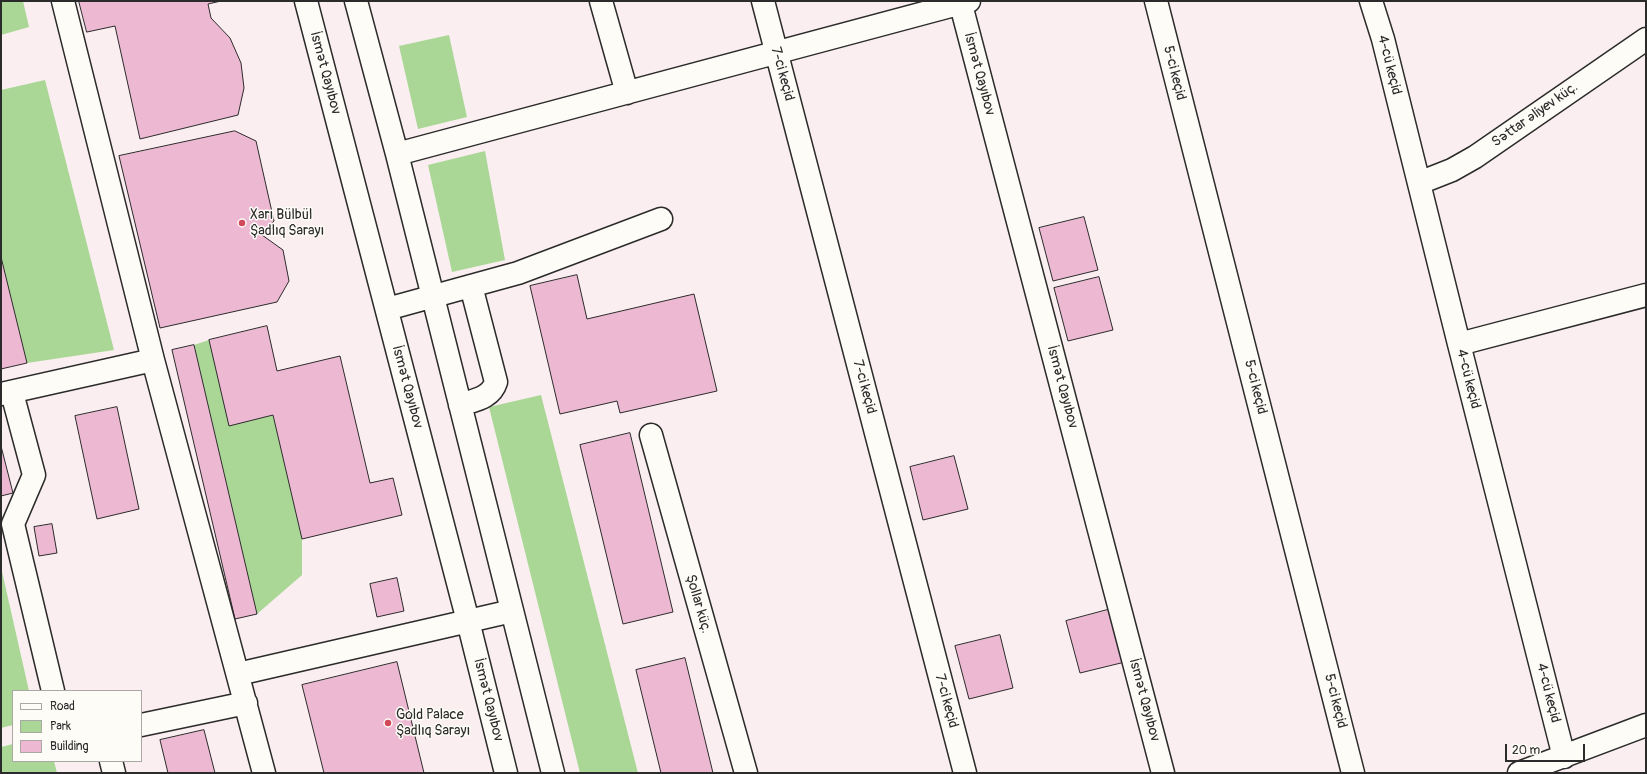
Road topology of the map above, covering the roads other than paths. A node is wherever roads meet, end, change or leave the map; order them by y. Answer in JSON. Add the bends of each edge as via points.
{"nodes":[{"id":1,"x":63,"y":1,"type":"edge"},
{"id":2,"x":306,"y":1,"type":"edge"},
{"id":3,"x":356,"y":1,"type":"edge"},
{"id":4,"x":601,"y":1,"type":"edge"},
{"id":5,"x":763,"y":1,"type":"edge"},
{"id":6,"x":1156,"y":1,"type":"edge"},
{"id":7,"x":1371,"y":1,"type":"edge"},
{"id":8,"x":963,"y":2,"type":"edge"},
{"id":9,"x":1646,"y":39,"type":"edge"},
{"id":10,"x":777,"y":54,"type":"junction"},
{"id":11,"x":627,"y":93,"type":"junction"},
{"id":12,"x":397,"y":154,"type":"junction"},
{"id":13,"x":1419,"y":183,"type":"junction"},
{"id":14,"x":661,"y":219,"type":"dead end"},
{"id":15,"x":471,"y":286,"type":"junction"},
{"id":16,"x":1646,"y":295,"type":"edge"},
{"id":17,"x":432,"y":296,"type":"junction"},
{"id":18,"x":386,"y":309,"type":"junction"},
{"id":19,"x":1459,"y":344,"type":"junction"},
{"id":20,"x":153,"y":360,"type":"junction"},
{"id":21,"x":7,"y":394,"type":"edge"},
{"id":22,"x":460,"y":405,"type":"junction"},
{"id":23,"x":651,"y":435,"type":"dead end"},
{"id":24,"x":512,"y":611,"type":"junction"},
{"id":25,"x":468,"y":621,"type":"junction"},
{"id":26,"x":238,"y":674,"type":"junction"},
{"id":27,"x":53,"y":690,"type":"edge"},
{"id":28,"x":246,"y":703,"type":"junction"},
{"id":29,"x":142,"y":725,"type":"edge"},
{"id":30,"x":1646,"y":725,"type":"edge"},
{"id":31,"x":1564,"y":757,"type":"junction"},
{"id":32,"x":111,"y":762,"type":"edge"},
{"id":33,"x":114,"y":773,"type":"edge"},
{"id":34,"x":264,"y":773,"type":"edge"},
{"id":35,"x":506,"y":773,"type":"edge"},
{"id":36,"x":553,"y":773,"type":"edge"},
{"id":37,"x":746,"y":773,"type":"edge"},
{"id":38,"x":965,"y":773,"type":"edge"},
{"id":39,"x":1163,"y":773,"type":"edge"},
{"id":40,"x":1353,"y":773,"type":"edge"},
{"id":41,"x":1520,"y":773,"type":"edge"}],
"edges":[{"from":1,"to":20,"type":"street"},
{"from":2,"to":18,"type":"street","name":"İsmət Qayıbov"},
{"from":3,"to":12,"type":"street"},
{"from":4,"to":11,"type":"street"},
{"from":5,"to":10,"type":"street","name":"7-ci keçid"},
{"from":6,"to":40,"type":"street","name":"5-ci keçid"},
{"from":7,"to":13,"type":"street","name":"4-cü keçid"},
{"from":8,"to":10,"type":"street"},
{"from":8,"to":39,"type":"street","name":"İsmət Qayıbov"},
{"from":9,"to":13,"type":"street","name":"Səttar Əliyev küç.","via":[[1475,157],[1452,170]]},
{"from":10,"to":11,"type":"street"},
{"from":10,"to":38,"type":"street","name":"7-ci keçid"},
{"from":11,"to":12,"type":"street"},
{"from":12,"to":17,"type":"street"},
{"from":13,"to":19,"type":"street","name":"4-cü keçid"},
{"from":14,"to":15,"type":"street","via":[[549,262]]},
{"from":15,"to":17,"type":"street"},
{"from":15,"to":22,"type":"street","via":[[496,382],[494,389],[487,396]]},
{"from":16,"to":19,"type":"street"},
{"from":17,"to":18,"type":"street"},
{"from":17,"to":22,"type":"street"},
{"from":18,"to":25,"type":"street","name":"İsmət Qayıbov"},
{"from":19,"to":31,"type":"street","name":"4-cü keçid"},
{"from":20,"to":21,"type":"street"},
{"from":20,"to":26,"type":"street"},
{"from":21,"to":27,"type":"street","via":[[34,475],[13,524]]},
{"from":22,"to":24,"type":"street"},
{"from":23,"to":37,"type":"street","name":"Şollar küç."},
{"from":24,"to":25,"type":"street"},
{"from":24,"to":36,"type":"street"},
{"from":25,"to":26,"type":"street"},
{"from":25,"to":35,"type":"street","name":"İsmət Qayıbov"},
{"from":26,"to":28,"type":"street"},
{"from":28,"to":29,"type":"street"},
{"from":28,"to":34,"type":"street"},
{"from":30,"to":31,"type":"street"},
{"from":31,"to":41,"type":"street"},
{"from":32,"to":33,"type":"street"}]}
